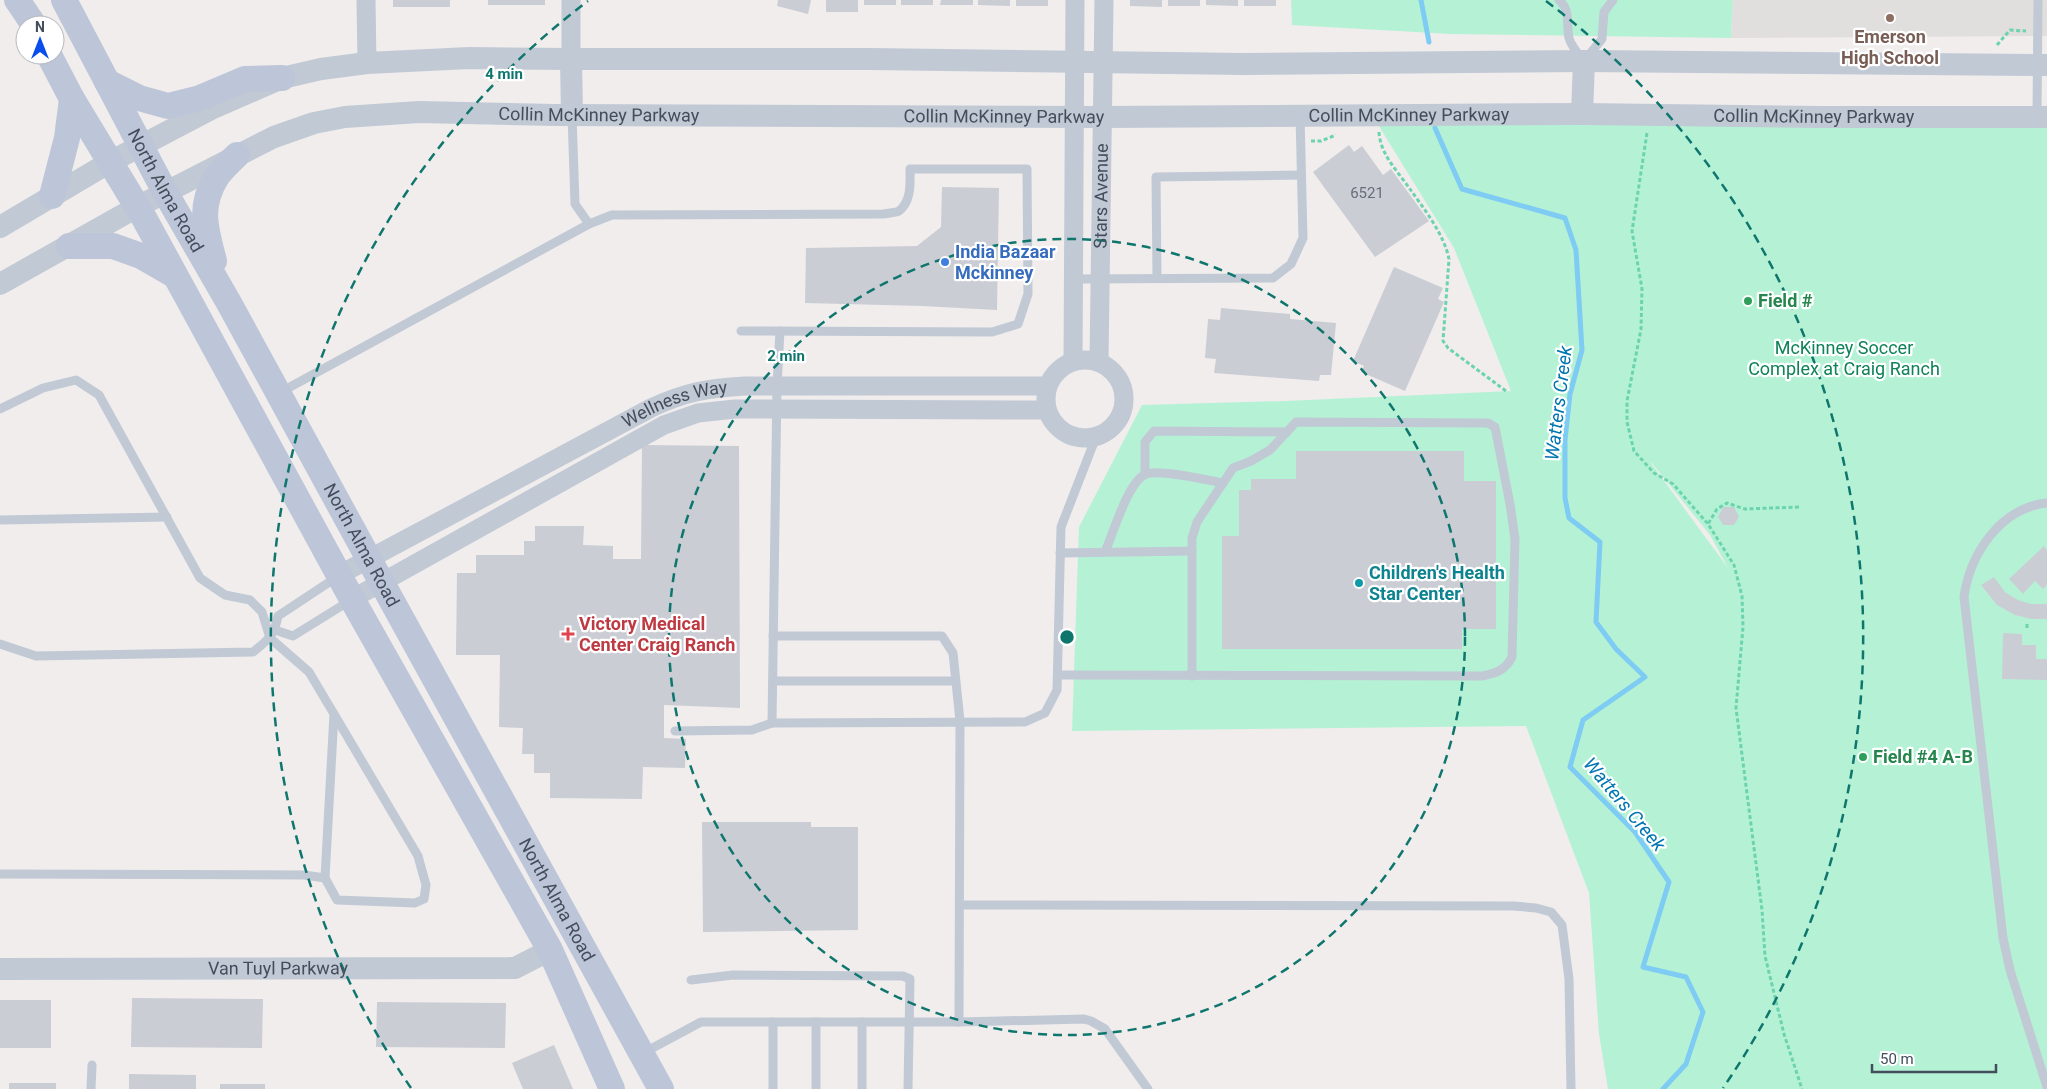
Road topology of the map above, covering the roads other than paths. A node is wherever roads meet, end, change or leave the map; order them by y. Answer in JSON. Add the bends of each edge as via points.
{"nodes":[{"id":1,"x":17,"y":0,"type":"edge"},
{"id":2,"x":64,"y":0,"type":"edge"},
{"id":3,"x":366,"y":0,"type":"edge"},
{"id":4,"x":571,"y":0,"type":"edge"},
{"id":5,"x":1075,"y":0,"type":"edge"},
{"id":6,"x":1104,"y":0,"type":"edge"},
{"id":7,"x":1559,"y":0,"type":"edge"},
{"id":8,"x":1613,"y":0,"type":"edge"},
{"id":9,"x":2038,"y":0,"type":"edge"},
{"id":10,"x":27,"y":15,"type":"edge"},
{"id":11,"x":571,"y":60,"type":"junction"},
{"id":12,"x":1584,"y":61,"type":"junction"},
{"id":13,"x":367,"y":63,"type":"junction"},
{"id":14,"x":1075,"y":63,"type":"junction"},
{"id":15,"x":1103,"y":63,"type":"junction"},
{"id":16,"x":54,"y":65,"type":"edge"},
{"id":17,"x":2042,"y":65,"type":"edge"},
{"id":18,"x":282,"y":78,"type":"junction"},
{"id":19,"x":107,"y":82,"type":"junction"},
{"id":20,"x":72,"y":100,"type":"junction"},
{"id":21,"x":1582,"y":114,"type":"junction"},
{"id":22,"x":572,"y":115,"type":"junction"},
{"id":23,"x":1074,"y":116,"type":"junction"},
{"id":24,"x":1300,"y":116,"type":"junction"},
{"id":25,"x":1102,"y":117,"type":"junction"},
{"id":26,"x":2042,"y":117,"type":"edge"},
{"id":27,"x":140,"y":146,"type":"junction"},
{"id":28,"x":237,"y":155,"type":"junction"},
{"id":29,"x":110,"y":162,"type":"junction"},
{"id":30,"x":1301,"y":175,"type":"junction"},
{"id":31,"x":165,"y":192,"type":"junction"},
{"id":32,"x":52,"y":196,"type":"junction"},
{"id":33,"x":137,"y":207,"type":"junction"},
{"id":34,"x":589,"y":224,"type":"junction"},
{"id":35,"x":0,"y":227,"type":"edge"},
{"id":36,"x":69,"y":246,"type":"junction"},
{"id":37,"x":174,"y":275,"type":"junction"},
{"id":38,"x":1157,"y":278,"type":"junction"},
{"id":39,"x":1073,"y":279,"type":"junction"},
{"id":40,"x":1100,"y":279,"type":"junction"},
{"id":41,"x":0,"y":284,"type":"edge"},
{"id":42,"x":222,"y":291,"type":"junction"},
{"id":43,"x":741,"y":331,"type":"dead end"},
{"id":44,"x":780,"y":331,"type":"junction"},
{"id":45,"x":1073,"y":361,"type":"junction"},
{"id":46,"x":1099,"y":362,"type":"junction"},
{"id":47,"x":777,"y":386,"type":"junction"},
{"id":48,"x":1047,"y":386,"type":"junction"},
{"id":49,"x":278,"y":393,"type":"junction"},
{"id":50,"x":0,"y":409,"type":"edge"},
{"id":51,"x":776,"y":409,"type":"junction"},
{"id":52,"x":1046,"y":410,"type":"junction"},
{"id":53,"x":1287,"y":432,"type":"junction"},
{"id":54,"x":1096,"y":437,"type":"junction"},
{"id":55,"x":580,"y":459,"type":"junction"},
{"id":56,"x":1145,"y":474,"type":"junction"},
{"id":57,"x":1223,"y":483,"type":"junction"},
{"id":58,"x":508,"y":499,"type":"junction"},
{"id":59,"x":2047,"y":503,"type":"edge"},
{"id":60,"x":167,"y":517,"type":"junction"},
{"id":61,"x":0,"y":520,"type":"edge"},
{"id":62,"x":1192,"y":551,"type":"junction"},
{"id":63,"x":1105,"y":552,"type":"junction"},
{"id":64,"x":1060,"y":553,"type":"junction"},
{"id":65,"x":368,"y":559,"type":"junction"},
{"id":66,"x":339,"y":575,"type":"junction"},
{"id":67,"x":382,"y":583,"type":"junction"},
{"id":68,"x":352,"y":599,"type":"junction"},
{"id":69,"x":272,"y":634,"type":"junction"},
{"id":70,"x":774,"y":636,"type":"junction"},
{"id":71,"x":0,"y":644,"type":"edge"},
{"id":72,"x":1058,"y":675,"type":"junction"},
{"id":73,"x":1192,"y":676,"type":"junction"},
{"id":74,"x":955,"y":681,"type":"junction"},
{"id":75,"x":773,"y":682,"type":"junction"},
{"id":76,"x":334,"y":714,"type":"junction"},
{"id":77,"x":960,"y":721,"type":"junction"},
{"id":78,"x":772,"y":723,"type":"junction"},
{"id":79,"x":675,"y":731,"type":"dead end"},
{"id":80,"x":0,"y":874,"type":"edge"},
{"id":81,"x":325,"y":878,"type":"junction"},
{"id":82,"x":960,"y":905,"type":"junction"},
{"id":83,"x":550,"y":950,"type":"junction"},
{"id":84,"x":0,"y":969,"type":"edge"},
{"id":85,"x":691,"y":980,"type":"dead end"},
{"id":86,"x":773,"y":1022,"type":"junction"},
{"id":87,"x":816,"y":1022,"type":"junction"},
{"id":88,"x":862,"y":1022,"type":"junction"},
{"id":89,"x":908,"y":1022,"type":"junction"},
{"id":90,"x":959,"y":1022,"type":"junction"},
{"id":91,"x":642,"y":1054,"type":"junction"},
{"id":92,"x":92,"y":1065,"type":"dead end"},
{"id":93,"x":2047,"y":1087,"type":"edge"},
{"id":94,"x":91,"y":1089,"type":"edge"},
{"id":95,"x":612,"y":1089,"type":"edge"},
{"id":96,"x":661,"y":1089,"type":"edge"},
{"id":97,"x":773,"y":1089,"type":"edge"},
{"id":98,"x":816,"y":1089,"type":"edge"},
{"id":99,"x":862,"y":1089,"type":"edge"},
{"id":100,"x":908,"y":1089,"type":"edge"},
{"id":101,"x":1148,"y":1089,"type":"edge"},
{"id":102,"x":1571,"y":1089,"type":"edge"}],
"edges":[{"from":1,"to":10,"type":"main road"},
{"from":2,"to":19,"type":"main road","name":"North Alma Road"},
{"from":3,"to":13,"type":"street"},
{"from":4,"to":11,"type":"street"},
{"from":5,"to":14,"type":"street","name":"Stars Avenue"},
{"from":6,"to":15,"type":"street","name":"Stars Avenue"},
{"from":7,"to":12,"type":"lane","via":[[1567,14],[1569,38]]},
{"from":8,"to":12,"type":"lane","via":[[1604,12],[1602,39]]},
{"from":9,"to":17,"type":"lane"},
{"from":11,"to":13,"type":"street","via":[[469,58]]},
{"from":11,"to":14,"type":"street","via":[[870,59]]},
{"from":11,"to":22,"type":"street"},
{"from":12,"to":15,"type":"street"},
{"from":12,"to":17,"type":"street"},
{"from":12,"to":21,"type":"street"},
{"from":13,"to":18,"type":"street"},
{"from":14,"to":15,"type":"street"},
{"from":14,"to":23,"type":"street","name":"Stars Avenue"},
{"from":15,"to":25,"type":"street","name":"Stars Avenue"},
{"from":16,"to":20,"type":"main road","name":"North Alma Road"},
{"from":17,"to":26,"type":"lane"},
{"from":18,"to":19,"type":"main road","via":[[245,79],[200,98],[168,106],[139,98]]},
{"from":18,"to":27,"type":"street","via":[[210,108]]},
{"from":19,"to":27,"type":"main road","name":"North Alma Road"},
{"from":20,"to":29,"type":"main road","name":"North Alma Road"},
{"from":20,"to":32,"type":"main road","via":[[67,138]]},
{"from":21,"to":24,"type":"street","name":"Collin McKinney Parkway"},
{"from":21,"to":26,"type":"street","name":"Collin McKinney Parkway"},
{"from":22,"to":23,"type":"street","name":"Collin McKinney Parkway"},
{"from":22,"to":28,"type":"street","name":"Collin McKinney Parkway","via":[[419,112],[345,117],[314,123],[274,137]]},
{"from":22,"to":34,"type":"lane","via":[[575,204]]},
{"from":23,"to":25,"type":"street","name":"Collin McKinney Parkway"},
{"from":23,"to":39,"type":"street","name":"Stars Avenue"},
{"from":24,"to":25,"type":"street","name":"Collin McKinney Parkway"},
{"from":24,"to":30,"type":"lane"},
{"from":25,"to":40,"type":"street","name":"Stars Avenue"},
{"from":27,"to":29,"type":"street"},
{"from":27,"to":31,"type":"main road","name":"North Alma Road"},
{"from":28,"to":31,"type":"street","name":"Collin McKinney Parkway"},
{"from":28,"to":42,"type":"main road","via":[[216,177],[204,204],[204,218]]},
{"from":29,"to":32,"type":"street"},
{"from":29,"to":33,"type":"main road","name":"North Alma Road"},
{"from":30,"to":38,"type":"lane","via":[[1303,238],[1291,264],[1273,278]]},
{"from":30,"to":38,"type":"lane","via":[[1156,178]]},
{"from":31,"to":33,"type":"street","name":"Collin McKinney Parkway"},
{"from":31,"to":42,"type":"main road","name":"North Alma Road"},
{"from":32,"to":35,"type":"street"},
{"from":33,"to":36,"type":"street","name":"Collin McKinney Parkway"},
{"from":33,"to":37,"type":"main road","name":"North Alma Road"},
{"from":34,"to":44,"type":"lane","via":[[612,215],[883,214],[898,211],[904,204],[910,192],[910,169],[1026,169],[1028,294],[1018,324],[992,332]]},
{"from":34,"to":49,"type":"lane"},
{"from":36,"to":37,"type":"main road","via":[[113,246],[141,256]]},
{"from":36,"to":41,"type":"street","name":"Collin McKinney Parkway"},
{"from":37,"to":66,"type":"main road","name":"North Alma Road"},
{"from":38,"to":40,"type":"lane"},
{"from":39,"to":40,"type":"lane"},
{"from":39,"to":45,"type":"street","name":"Stars Avenue"},
{"from":40,"to":46,"type":"street","name":"Stars Avenue"},
{"from":42,"to":49,"type":"main road","name":"North Alma Road"},
{"from":43,"to":44,"type":"lane"},
{"from":44,"to":47,"type":"lane"},
{"from":45,"to":46,"type":"street"},
{"from":45,"to":48,"type":"street","via":[[1061,367]]},
{"from":46,"to":54,"type":"street","via":[[1121,383],[1124,406],[1109,431]]},
{"from":47,"to":48,"type":"street","name":"Wellness Way"},
{"from":47,"to":51,"type":"lane"},
{"from":47,"to":55,"type":"street","name":"Wellness Way","via":[[708,388],[675,396]]},
{"from":48,"to":52,"type":"street"},
{"from":49,"to":65,"type":"main road","name":"North Alma Road"},
{"from":50,"to":60,"type":"lane","via":[[43,388],[76,380],[99,395]]},
{"from":51,"to":52,"type":"street","name":"Wellness Way"},
{"from":51,"to":55,"type":"street","name":"Wellness Way","via":[[698,413]]},
{"from":51,"to":70,"type":"lane"},
{"from":52,"to":54,"type":"street","via":[[1052,423],[1062,432],[1083,439]]},
{"from":53,"to":56,"type":"lane","via":[[1154,431],[1145,442]]},
{"from":53,"to":57,"type":"lane","via":[[1270,450],[1233,468]]},
{"from":53,"to":73,"type":"lane","via":[[1296,422],[1488,423],[1495,427],[1514,539],[1512,658],[1497,672],[1482,676]]},
{"from":54,"to":64,"type":"lane","via":[[1061,527]]},
{"from":55,"to":58,"type":"street","name":"Wellness Way"},
{"from":56,"to":57,"type":"lane","via":[[1162,473]]},
{"from":56,"to":63,"type":"lane","via":[[1132,486]]},
{"from":57,"to":62,"type":"lane","via":[[1196,522]]},
{"from":58,"to":65,"type":"street","name":"Wellness Way"},
{"from":58,"to":67,"type":"street","name":"Wellness Way"},
{"from":59,"to":93,"type":"lane","via":[[2018,513],[1989,535],[1973,563],[1964,597],[2003,938]]},
{"from":60,"to":61,"type":"lane"},
{"from":60,"to":69,"type":"lane","via":[[200,578],[225,595],[250,600],[262,612]]},
{"from":62,"to":63,"type":"lane"},
{"from":62,"to":73,"type":"lane"},
{"from":63,"to":64,"type":"lane"},
{"from":64,"to":72,"type":"lane"},
{"from":65,"to":66,"type":"street","name":"Wellness Way"},
{"from":65,"to":67,"type":"main road","name":"North Alma Road"},
{"from":66,"to":68,"type":"main road","name":"North Alma Road"},
{"from":66,"to":69,"type":"lane","via":[[278,616]]},
{"from":67,"to":68,"type":"street","name":"Wellness Way"},
{"from":67,"to":91,"type":"main road","name":"North Alma Road"},
{"from":68,"to":69,"type":"lane","via":[[293,636]]},
{"from":68,"to":83,"type":"main road","name":"North Alma Road"},
{"from":69,"to":71,"type":"lane","via":[[252,652],[36,656]]},
{"from":69,"to":76,"type":"lane","via":[[309,672]]},
{"from":70,"to":74,"type":"lane","via":[[942,636],[954,653]]},
{"from":70,"to":75,"type":"lane"},
{"from":72,"to":73,"type":"lane"},
{"from":72,"to":77,"type":"lane","via":[[1057,690],[1045,713],[1025,722]]},
{"from":74,"to":75,"type":"lane"},
{"from":74,"to":77,"type":"lane"},
{"from":75,"to":78,"type":"lane"},
{"from":76,"to":81,"type":"lane"},
{"from":76,"to":81,"type":"lane","via":[[418,856],[426,885],[424,899],[415,903],[336,900]]},
{"from":77,"to":78,"type":"lane"},
{"from":77,"to":82,"type":"lane"},
{"from":78,"to":79,"type":"lane","via":[[752,730]]},
{"from":80,"to":81,"type":"lane","via":[[304,875]]},
{"from":82,"to":90,"type":"lane"},
{"from":82,"to":102,"type":"lane","via":[[1514,906],[1543,909],[1552,912],[1562,925],[1564,935],[1569,979]]},
{"from":83,"to":84,"type":"street","name":"Van Tuyl Parkway","via":[[515,968]]},
{"from":83,"to":95,"type":"main road","name":"North Alma Road"},
{"from":85,"to":89,"type":"lane","via":[[733,975],[903,976],[910,979]]},
{"from":86,"to":87,"type":"lane"},
{"from":86,"to":91,"type":"lane","via":[[701,1022]]},
{"from":86,"to":97,"type":"lane"},
{"from":87,"to":88,"type":"lane"},
{"from":87,"to":98,"type":"lane"},
{"from":88,"to":89,"type":"lane"},
{"from":88,"to":99,"type":"lane"},
{"from":89,"to":90,"type":"lane"},
{"from":89,"to":100,"type":"lane"},
{"from":90,"to":101,"type":"lane","via":[[1074,1018],[1092,1021],[1105,1029]]},
{"from":91,"to":96,"type":"main road","name":"North Alma Road"},
{"from":92,"to":94,"type":"lane"}]}
